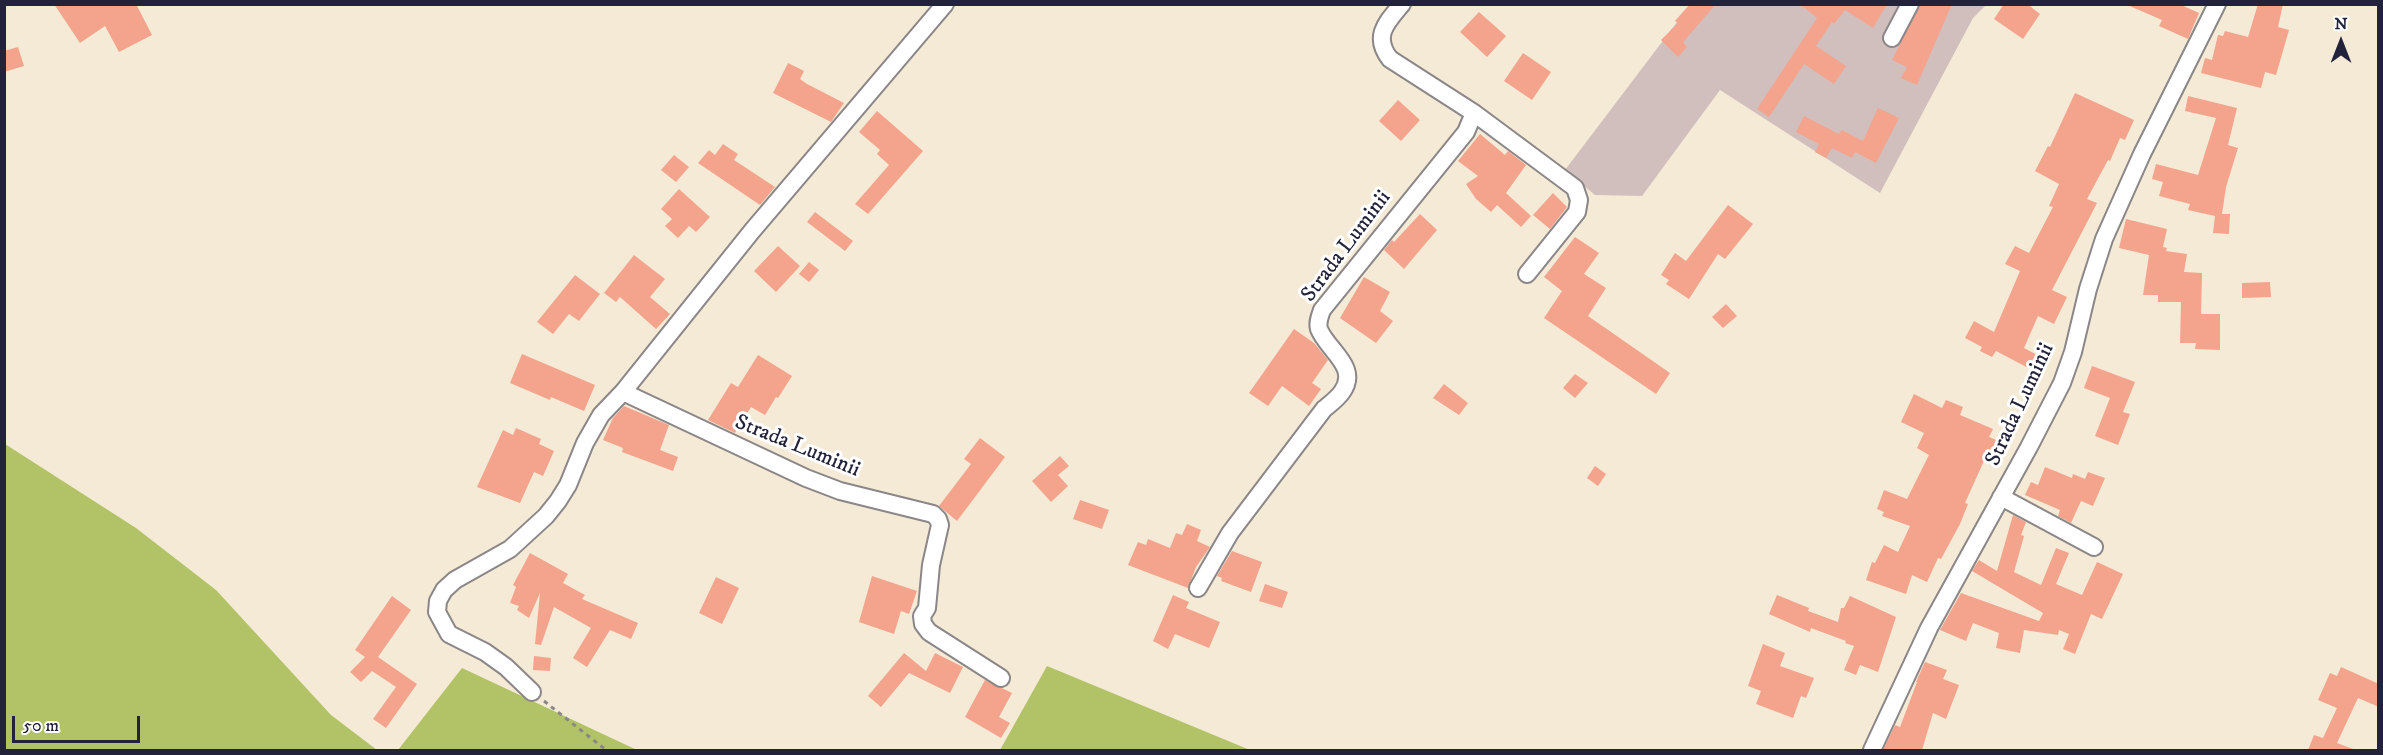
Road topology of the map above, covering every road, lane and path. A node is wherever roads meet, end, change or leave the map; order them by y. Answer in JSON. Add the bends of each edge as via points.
{"nodes":[{"id":1,"x":945,"y":4,"type":"edge"},
{"id":2,"x":1402,"y":4,"type":"edge"},
{"id":3,"x":1910,"y":4,"type":"edge"},
{"id":4,"x":2217,"y":4,"type":"edge"},
{"id":5,"x":1892,"y":38,"type":"dead end"},
{"id":6,"x":1474,"y":113,"type":"junction"},
{"id":7,"x":1527,"y":274,"type":"dead end"},
{"id":8,"x":623,"y":392,"type":"junction"},
{"id":9,"x":2001,"y":497,"type":"junction"},
{"id":10,"x":2094,"y":547,"type":"dead end"},
{"id":11,"x":1198,"y":588,"type":"dead end"},
{"id":12,"x":1001,"y":678,"type":"dead end"},
{"id":13,"x":532,"y":692,"type":"joint"},
{"id":14,"x":606,"y":750,"type":"edge"},
{"id":15,"x":1872,"y":750,"type":"edge"}],
"edges":[{"from":1,"to":8,"type":"street","via":[[752,231]]},
{"from":2,"to":6,"type":"street","via":[[1387,22],[1381,36],[1382,49]]},
{"from":3,"to":5,"type":"street"},
{"from":4,"to":9,"type":"street","name":"Strada Luminii","via":[[2104,238],[2068,368]]},
{"from":6,"to":7,"type":"street","via":[[1575,188],[1579,200],[1576,212]]},
{"from":6,"to":11,"type":"street","name":"Strada Luminii","via":[[1466,132],[1322,310],[1319,329],[1346,368],[1342,392],[1324,409],[1230,533]]},
{"from":8,"to":12,"type":"street","name":"Strada Luminii","via":[[806,478],[840,491],[933,514],[940,525],[923,624],[929,632]]},
{"from":8,"to":13,"type":"street","via":[[601,416],[568,485],[546,516],[510,549],[455,580],[438,601],[437,612],[449,634],[485,652]]},
{"from":9,"to":10,"type":"street"},
{"from":9,"to":15,"type":"street","name":"Strada Luminii","via":[[1929,628]]},
{"from":13,"to":14,"type":"path"}]}
